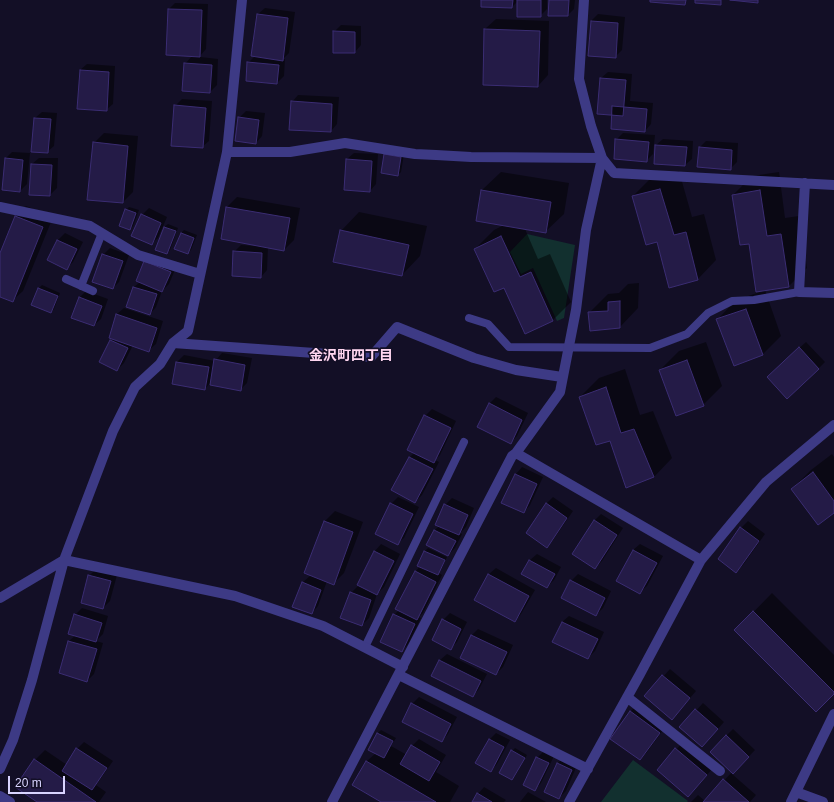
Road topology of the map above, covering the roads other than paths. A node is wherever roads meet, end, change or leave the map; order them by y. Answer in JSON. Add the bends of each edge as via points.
{"nodes":[{"id":1,"x":242,"y":0,"type":"edge"},
{"id":2,"x":584,"y":0,"type":"edge"},
{"id":3,"x":227,"y":152,"type":"junction"},
{"id":4,"x":602,"y":158,"type":"junction"},
{"id":5,"x":806,"y":183,"type":"junction"},
{"id":6,"x":834,"y":184,"type":"edge"},
{"id":7,"x":0,"y":207,"type":"edge"},
{"id":8,"x":102,"y":233,"type":"junction"},
{"id":9,"x":200,"y":274,"type":"junction"},
{"id":10,"x":66,"y":279,"type":"dead end"},
{"id":11,"x":81,"y":286,"type":"junction"},
{"id":12,"x":93,"y":291,"type":"dead end"},
{"id":13,"x":799,"y":292,"type":"junction"},
{"id":14,"x":834,"y":293,"type":"edge"},
{"id":15,"x":469,"y":318,"type":"dead end"},
{"id":16,"x":173,"y":343,"type":"junction"},
{"id":17,"x":569,"y":348,"type":"junction"},
{"id":18,"x":562,"y":377,"type":"junction"},
{"id":19,"x":834,"y":425,"type":"edge"},
{"id":20,"x":464,"y":442,"type":"dead end"},
{"id":21,"x":516,"y":453,"type":"junction"},
{"id":22,"x":64,"y":560,"type":"junction"},
{"id":23,"x":701,"y":560,"type":"junction"},
{"id":24,"x":0,"y":598,"type":"edge"},
{"id":25,"x":365,"y":647,"type":"junction"},
{"id":26,"x":400,"y":671,"type":"junction"},
{"id":27,"x":627,"y":697,"type":"junction"},
{"id":28,"x":834,"y":714,"type":"edge"},
{"id":29,"x":0,"y":769,"type":"edge"},
{"id":30,"x":588,"y":769,"type":"junction"},
{"id":31,"x":720,"y":771,"type":"dead end"},
{"id":32,"x":796,"y":792,"type":"junction"},
{"id":33,"x":0,"y":796,"type":"edge"},
{"id":34,"x":10,"y":802,"type":"edge"},
{"id":35,"x":332,"y":802,"type":"edge"},
{"id":36,"x":569,"y":802,"type":"edge"},
{"id":37,"x":791,"y":802,"type":"edge"},
{"id":38,"x":823,"y":802,"type":"edge"}],
"edges":[{"from":1,"to":3,"type":"street"},
{"from":2,"to":4,"type":"street","via":[[579,79]]},
{"from":3,"to":4,"type":"street","via":[[290,152],[345,143],[415,154]]},
{"from":3,"to":9,"type":"street"},
{"from":4,"to":5,"type":"street","via":[[614,173]]},
{"from":4,"to":17,"type":"street","via":[[586,230]]},
{"from":5,"to":6,"type":"street"},
{"from":5,"to":13,"type":"street"},
{"from":7,"to":8,"type":"street","via":[[90,226]]},
{"from":8,"to":9,"type":"street","via":[[138,255]]},
{"from":8,"to":11,"type":"lane"},
{"from":9,"to":16,"type":"street","via":[[188,331]]},
{"from":10,"to":11,"type":"lane"},
{"from":11,"to":12,"type":"lane"},
{"from":13,"to":14,"type":"street"},
{"from":13,"to":17,"type":"lane","via":[[732,301],[708,313],[687,334],[650,348]]},
{"from":15,"to":17,"type":"lane","via":[[488,324],[509,347]]},
{"from":16,"to":18,"type":"street","via":[[371,357],[397,327],[474,358],[516,370]]},
{"from":16,"to":22,"type":"street","via":[[160,364],[135,387],[112,430]]},
{"from":17,"to":18,"type":"street"},
{"from":18,"to":21,"type":"street","via":[[560,392]]},
{"from":19,"to":23,"type":"street","via":[[766,482]]},
{"from":20,"to":25,"type":"lane"},
{"from":21,"to":23,"type":"street"},
{"from":21,"to":26,"type":"street","via":[[512,456]]},
{"from":22,"to":24,"type":"street"},
{"from":22,"to":25,"type":"street","via":[[235,596],[323,626]]},
{"from":22,"to":29,"type":"street","via":[[23,710]]},
{"from":23,"to":27,"type":"street"},
{"from":25,"to":26,"type":"street"},
{"from":26,"to":30,"type":"street"},
{"from":26,"to":35,"type":"street"},
{"from":27,"to":30,"type":"street"},
{"from":27,"to":31,"type":"street"},
{"from":28,"to":32,"type":"street"},
{"from":30,"to":36,"type":"street"},
{"from":32,"to":37,"type":"street"},
{"from":32,"to":38,"type":"street"},
{"from":33,"to":34,"type":"street"}]}
